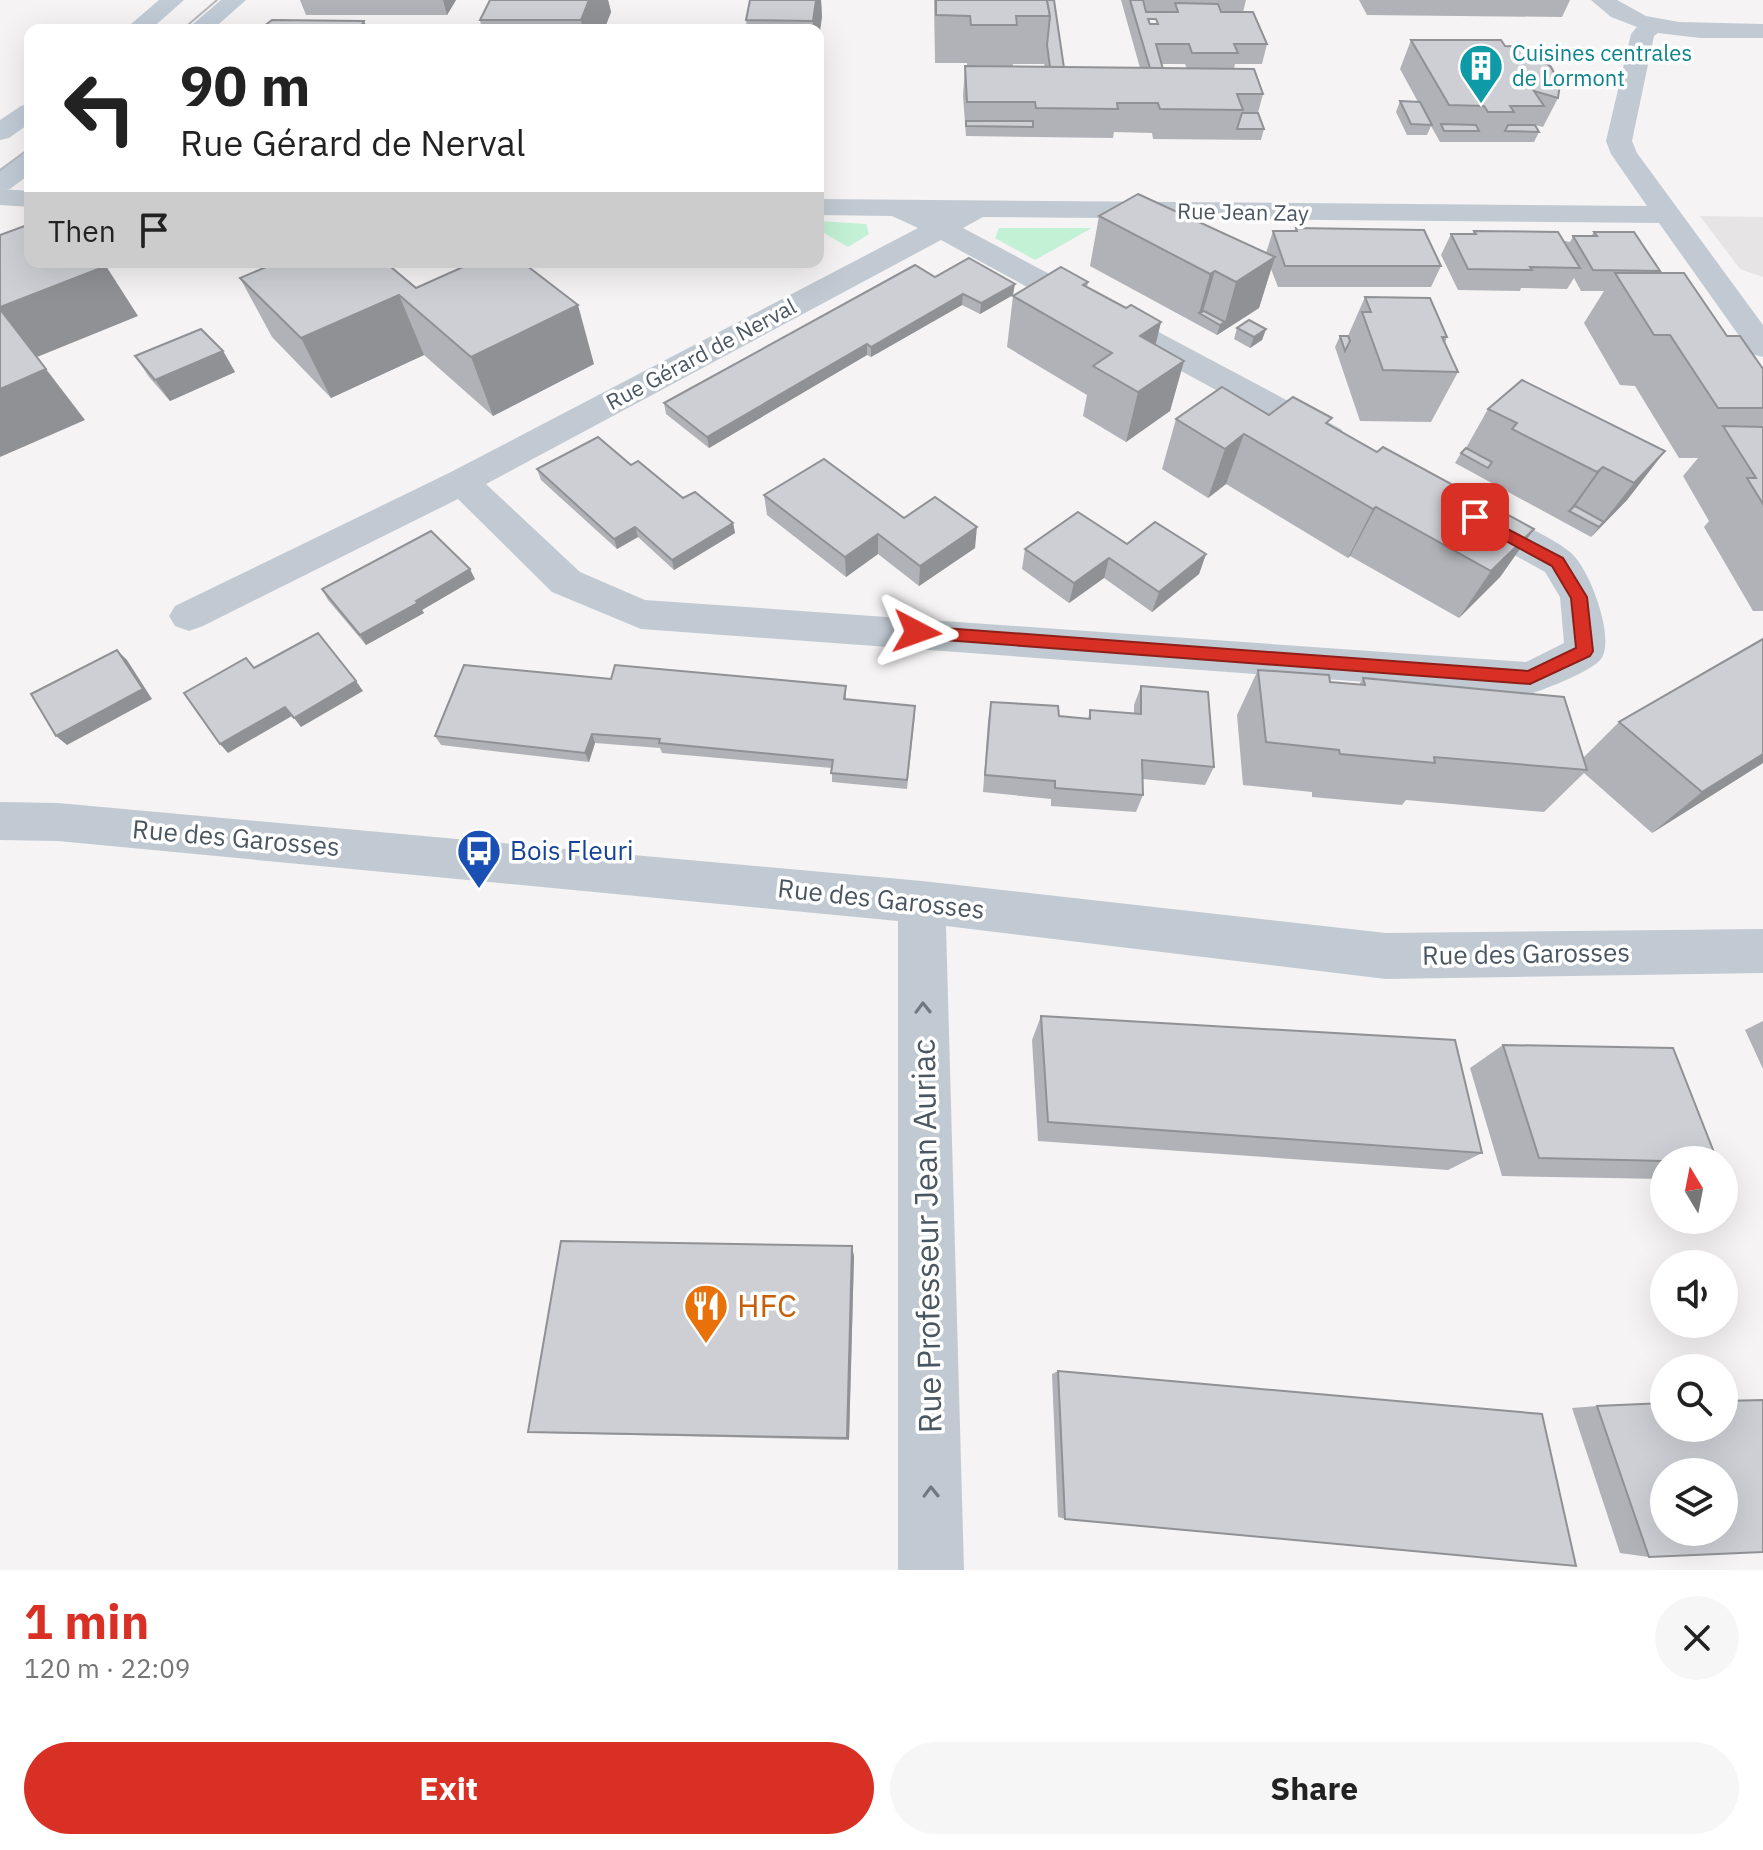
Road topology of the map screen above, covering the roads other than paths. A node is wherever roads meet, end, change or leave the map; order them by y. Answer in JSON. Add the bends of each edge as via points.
{"nodes":[{"id":1,"x":173,"y":0,"type":"edge"},
{"id":2,"x":235,"y":0,"type":"edge"},
{"id":3,"x":1602,"y":0,"type":"edge"},
{"id":4,"x":143,"y":24,"type":"edge"},
{"id":5,"x":205,"y":24,"type":"edge"},
{"id":6,"x":1654,"y":24,"type":"junction"},
{"id":7,"x":1763,"y":31,"type":"edge"},
{"id":8,"x":24,"y":115,"type":"edge"},
{"id":9,"x":0,"y":132,"type":"edge"},
{"id":10,"x":24,"y":165,"type":"edge"},
{"id":11,"x":0,"y":183,"type":"edge"},
{"id":12,"x":0,"y":197,"type":"edge"},
{"id":13,"x":24,"y":199,"type":"edge"},
{"id":14,"x":824,"y":207,"type":"edge"},
{"id":15,"x":897,"y":208,"type":"junction"},
{"id":16,"x":977,"y":209,"type":"junction"},
{"id":17,"x":1667,"y":215,"type":"junction"},
{"id":18,"x":939,"y":227,"type":"junction"},
{"id":19,"x":1763,"y":347,"type":"edge"},
{"id":20,"x":1364,"y":456,"type":"edge"},
{"id":21,"x":462,"y":482,"type":"junction"},
{"id":22,"x":1447,"y":501,"type":"edge"},
{"id":23,"x":189,"y":616,"type":"dead end"},
{"id":24,"x":0,"y":821,"type":"edge"},
{"id":25,"x":922,"y":902,"type":"junction"},
{"id":26,"x":1763,"y":951,"type":"edge"},
{"id":27,"x":931,"y":1570,"type":"edge"}],
"edges":[{"from":1,"to":4,"type":"street"},
{"from":2,"to":5,"type":"street"},
{"from":3,"to":6,"type":"street"},
{"from":6,"to":7,"type":"street","via":[[1696,31]]},
{"from":6,"to":17,"type":"street","via":[[1643,34],[1619,141]]},
{"from":8,"to":9,"type":"street"},
{"from":10,"to":11,"type":"street"},
{"from":12,"to":13,"type":"street"},
{"from":14,"to":15,"type":"street","name":"Rue Jean Zay"},
{"from":15,"to":16,"type":"street","name":"Rue Jean Zay"},
{"from":15,"to":18,"type":"street"},
{"from":16,"to":17,"type":"street","name":"Rue Jean Zay"},
{"from":16,"to":18,"type":"street","name":"Rue Gérard de Nerval"},
{"from":17,"to":19,"type":"street"},
{"from":18,"to":20,"type":"street"},
{"from":18,"to":21,"type":"street","name":"Rue Gérard de Nerval"},
{"from":21,"to":22,"type":"street","via":[[566,582],[641,614],[1530,678],[1585,651],[1579,597],[1558,562]]},
{"from":21,"to":23,"type":"street","name":"Rue Gérard de Nerval"},
{"from":24,"to":25,"type":"street","name":"Rue des Garosses","via":[[58,822]]},
{"from":25,"to":26,"type":"street","name":"Rue des Garosses","via":[[1386,956]]},
{"from":27,"to":25,"type":"street","name":"Rue Professeur Jean Auriac","one_way":true}]}
